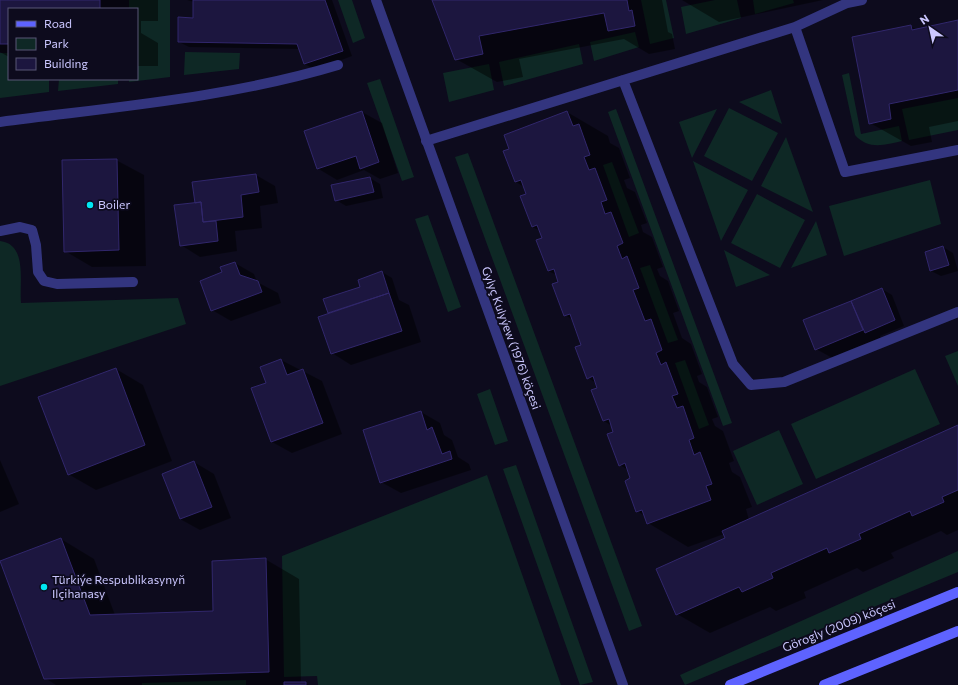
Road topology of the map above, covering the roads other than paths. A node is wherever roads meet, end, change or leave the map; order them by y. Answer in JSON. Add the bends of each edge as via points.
{"nodes":[{"id":1,"x":376,"y":0,"type":"edge"},
{"id":2,"x":862,"y":0,"type":"edge"},
{"id":3,"x":795,"y":27,"type":"junction"},
{"id":4,"x":338,"y":65,"type":"dead end"},
{"id":5,"x":623,"y":80,"type":"junction"},
{"id":6,"x":0,"y":122,"type":"edge"},
{"id":7,"x":426,"y":141,"type":"junction"},
{"id":8,"x":958,"y":150,"type":"edge"},
{"id":9,"x":0,"y":231,"type":"edge"},
{"id":10,"x":133,"y":282,"type":"dead end"},
{"id":11,"x":958,"y":312,"type":"edge"},
{"id":12,"x":958,"y":592,"type":"edge"},
{"id":13,"x":958,"y":631,"type":"edge"},
{"id":14,"x":623,"y":685,"type":"edge"},
{"id":15,"x":730,"y":685,"type":"edge"},
{"id":16,"x":824,"y":685,"type":"edge"}],
"edges":[{"from":1,"to":7,"type":"street","name":"Gylyç Kulyýew (1976) köçesi"},
{"from":2,"to":3,"type":"street","via":[[847,3]]},
{"from":3,"to":5,"type":"street"},
{"from":3,"to":8,"type":"street","via":[[845,172]]},
{"from":4,"to":6,"type":"street","via":[[294,78],[194,96]]},
{"from":5,"to":7,"type":"street"},
{"from":5,"to":11,"type":"street","via":[[733,364],[751,385],[784,382]]},
{"from":7,"to":14,"type":"street","name":"Gylyç Kulyýew (1976) köçesi"},
{"from":9,"to":10,"type":"street","via":[[20,227],[32,230],[38,272],[44,281],[57,284]]},
{"from":12,"to":15,"type":"street","name":"Görogly (2009) köçesi"},
{"from":13,"to":16,"type":"street"}]}
